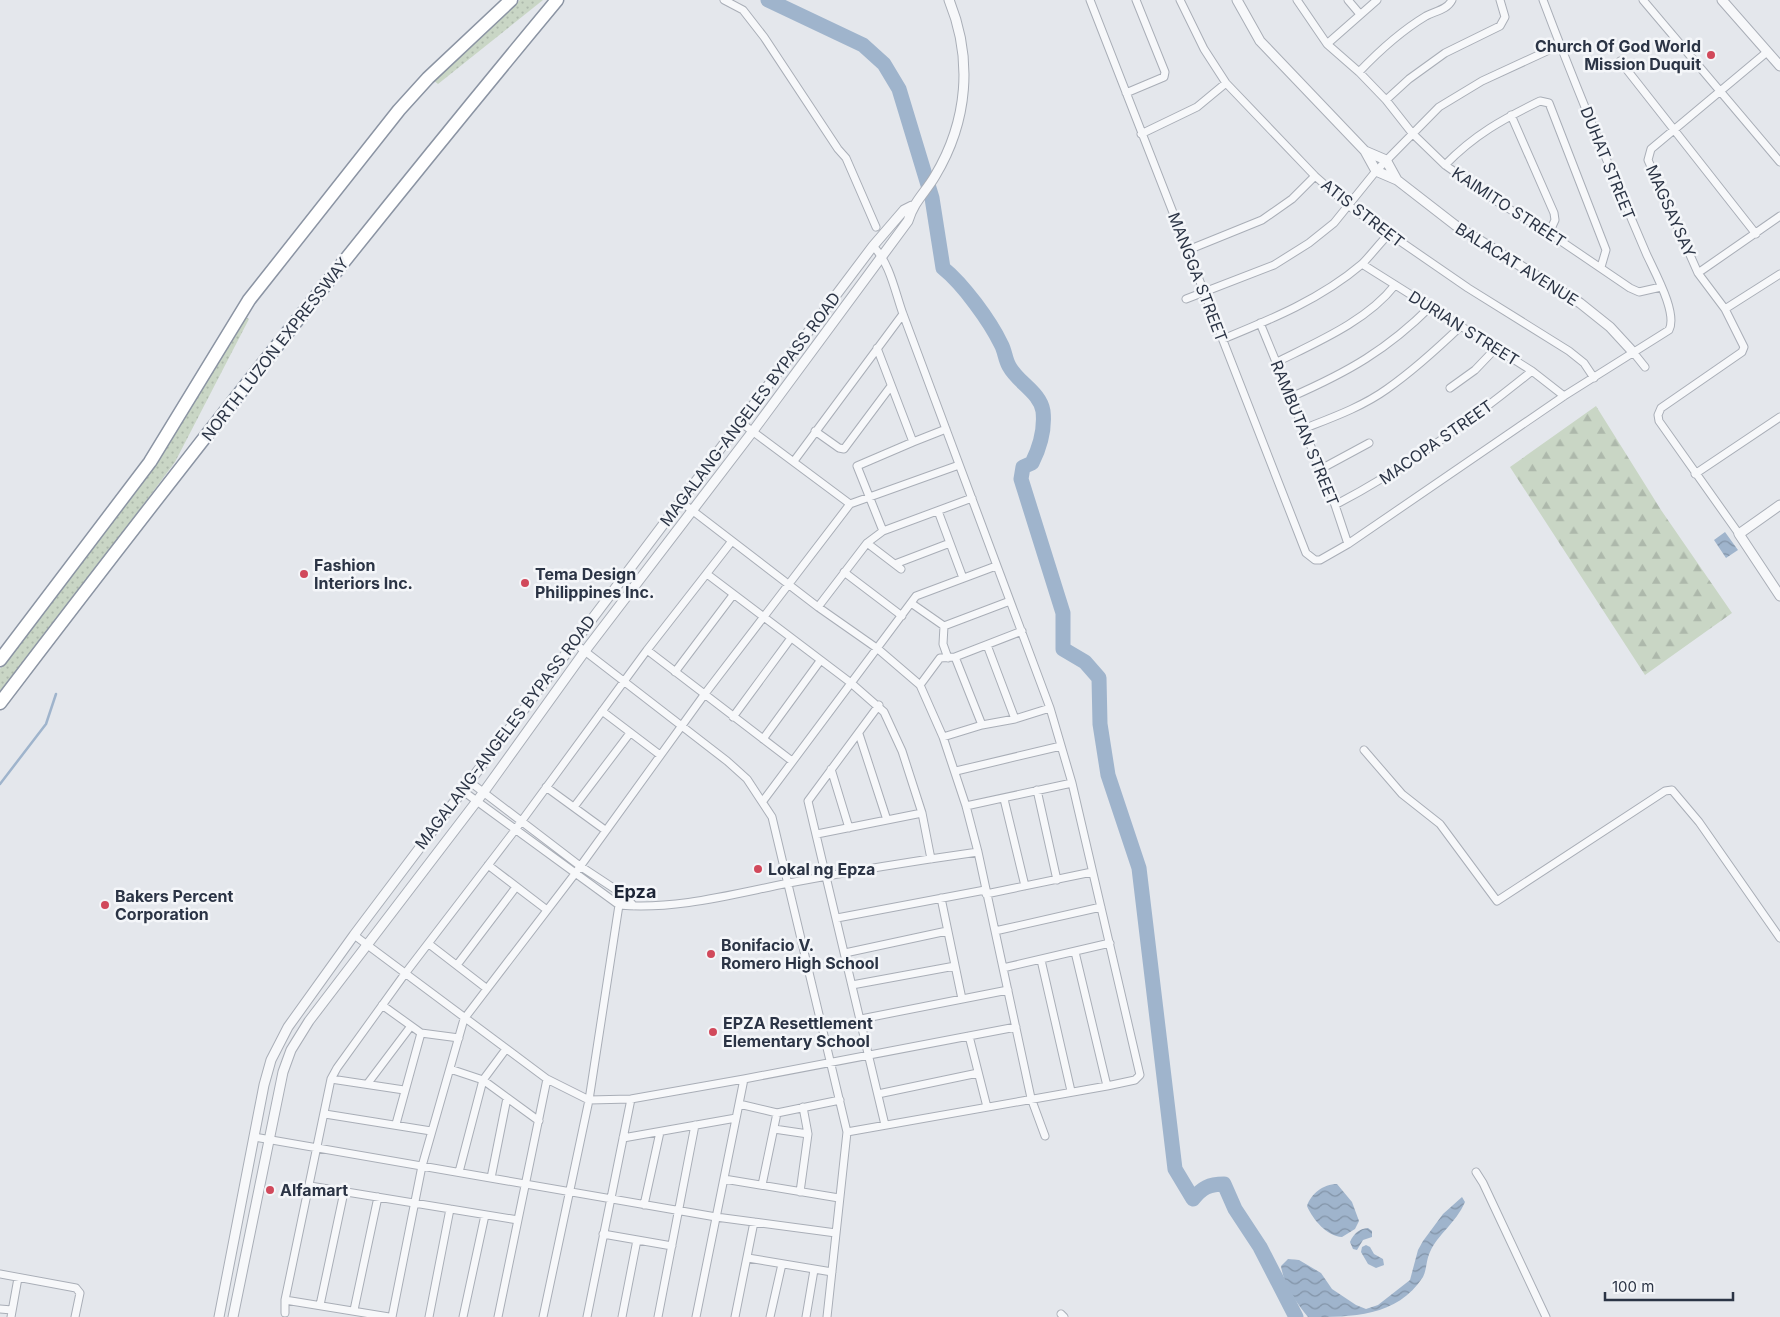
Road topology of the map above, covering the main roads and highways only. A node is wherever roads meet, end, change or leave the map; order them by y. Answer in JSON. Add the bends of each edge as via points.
{"nodes":[{"id":1,"x":511,"y":0,"type":"edge"},
{"id":2,"x":557,"y":0,"type":"edge"},
{"id":3,"x":0,"y":660,"type":"edge"},
{"id":4,"x":0,"y":703,"type":"edge"}],
"edges":[{"from":1,"to":3,"type":"highway","via":[[428,78],[400,110],[249,300],[150,462]]},
{"from":2,"to":4,"type":"highway","name":"NORTH LUZON EXPRESSWAY","via":[[177,472]]}]}
